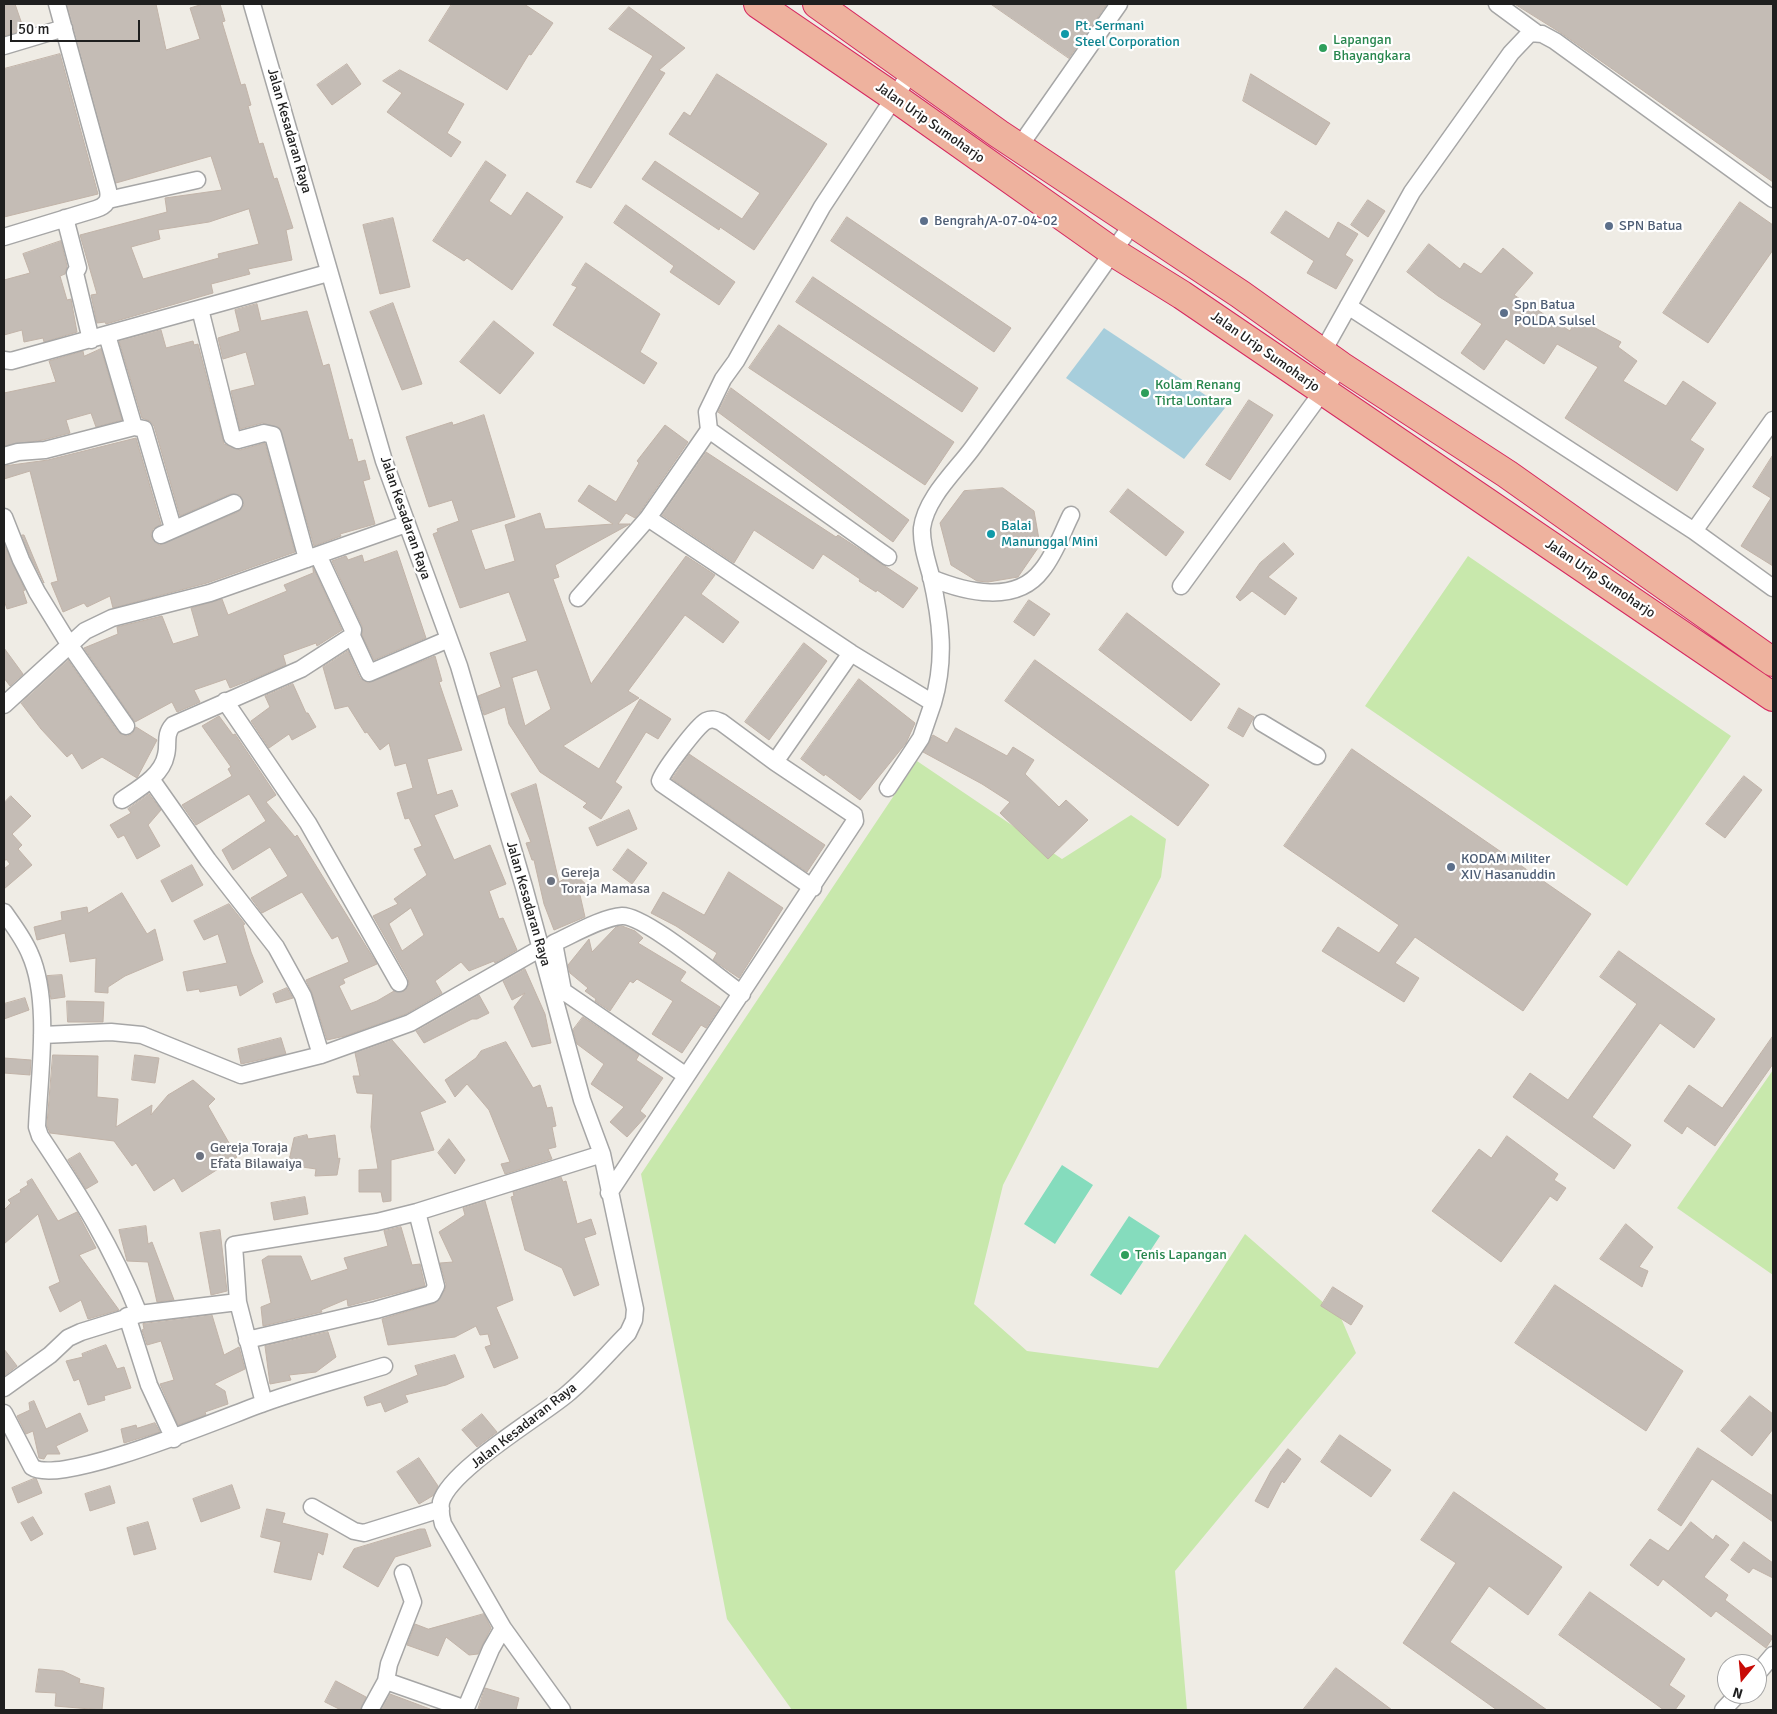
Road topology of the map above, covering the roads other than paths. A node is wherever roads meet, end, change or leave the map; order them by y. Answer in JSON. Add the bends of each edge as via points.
{"nodes":[{"id":1,"x":57,"y":4,"type":"edge"},
{"id":2,"x":252,"y":4,"type":"edge"},
{"id":3,"x":758,"y":4,"type":"edge"},
{"id":4,"x":817,"y":4,"type":"edge"},
{"id":5,"x":1119,"y":4,"type":"edge"},
{"id":6,"x":1497,"y":4,"type":"edge"},
{"id":7,"x":64,"y":28,"type":"junction"},
{"id":8,"x":1535,"y":32,"type":"junction"},
{"id":9,"x":4,"y":46,"type":"edge"},
{"id":10,"x":911,"y":72,"type":"junction"},
{"id":11,"x":894,"y":97,"type":"junction"},
{"id":12,"x":1019,"y":147,"type":"junction"},
{"id":13,"x":197,"y":180,"type":"dead end"},
{"id":14,"x":1773,"y":198,"type":"edge"},
{"id":15,"x":108,"y":200,"type":"junction"},
{"id":16,"x":64,"y":218,"type":"junction"},
{"id":17,"x":1133,"y":223,"type":"junction"},
{"id":18,"x":4,"y":237,"type":"edge"},
{"id":19,"x":1113,"y":252,"type":"junction"},
{"id":20,"x":328,"y":274,"type":"junction"},
{"id":21,"x":1348,"y":306,"type":"junction"},
{"id":22,"x":200,"y":309,"type":"junction"},
{"id":23,"x":108,"y":335,"type":"junction"},
{"id":24,"x":91,"y":340,"type":"junction"},
{"id":25,"x":4,"y":360,"type":"edge"},
{"id":26,"x":1332,"y":360,"type":"junction"},
{"id":27,"x":1322,"y":391,"type":"junction"},
{"id":28,"x":1773,"y":420,"type":"edge"},
{"id":29,"x":134,"y":427,"type":"junction"},
{"id":30,"x":709,"y":430,"type":"junction"},
{"id":31,"x":4,"y":456,"type":"edge"},
{"id":32,"x":234,"y":503,"type":"dead end"},
{"id":33,"x":1071,"y":515,"type":"dead end"},
{"id":34,"x":4,"y":517,"type":"edge"},
{"id":35,"x":648,"y":518,"type":"junction"},
{"id":36,"x":406,"y":524,"type":"junction"},
{"id":37,"x":1694,"y":531,"type":"junction"},
{"id":38,"x":312,"y":557,"type":"junction"},
{"id":39,"x":888,"y":557,"type":"dead end"},
{"id":40,"x":1647,"y":572,"type":"junction"},
{"id":41,"x":931,"y":578,"type":"junction"},
{"id":42,"x":1181,"y":586,"type":"dead end"},
{"id":43,"x":1773,"y":588,"type":"edge"},
{"id":44,"x":578,"y":598,"type":"dead end"},
{"id":45,"x":1629,"y":600,"type":"junction"},
{"id":46,"x":352,"y":636,"type":"junction"},
{"id":47,"x":449,"y":639,"type":"junction"},
{"id":48,"x":69,"y":644,"type":"junction"},
{"id":49,"x":851,"y":652,"type":"junction"},
{"id":50,"x":1773,"y":662,"type":"edge"},
{"id":51,"x":1773,"y":697,"type":"edge"},
{"id":52,"x":225,"y":701,"type":"junction"},
{"id":53,"x":933,"y":703,"type":"junction"},
{"id":54,"x":4,"y":705,"type":"edge"},
{"id":55,"x":1262,"y":723,"type":"dead end"},
{"id":56,"x":126,"y":726,"type":"dead end"},
{"id":57,"x":1317,"y":756,"type":"dead end"},
{"id":58,"x":775,"y":762,"type":"junction"},
{"id":59,"x":151,"y":779,"type":"junction"},
{"id":60,"x":888,"y":788,"type":"dead end"},
{"id":61,"x":122,"y":800,"type":"dead end"},
{"id":62,"x":812,"y":888,"type":"junction"},
{"id":63,"x":4,"y":912,"type":"edge"},
{"id":64,"x":541,"y":948,"type":"junction"},
{"id":65,"x":399,"y":983,"type":"dead end"},
{"id":66,"x":742,"y":994,"type":"junction"},
{"id":67,"x":42,"y":1035,"type":"junction"},
{"id":68,"x":321,"y":1055,"type":"junction"},
{"id":69,"x":685,"y":1075,"type":"junction"},
{"id":70,"x":602,"y":1154,"type":"junction"},
{"id":71,"x":609,"y":1193,"type":"junction"},
{"id":72,"x":417,"y":1212,"type":"junction"},
{"id":73,"x":238,"y":1302,"type":"junction"},
{"id":74,"x":133,"y":1315,"type":"junction"},
{"id":75,"x":247,"y":1340,"type":"junction"},
{"id":76,"x":384,"y":1366,"type":"dead end"},
{"id":77,"x":4,"y":1388,"type":"edge"},
{"id":78,"x":264,"y":1403,"type":"junction"},
{"id":79,"x":4,"y":1413,"type":"edge"},
{"id":80,"x":174,"y":1439,"type":"junction"},
{"id":81,"x":312,"y":1507,"type":"dead end"},
{"id":82,"x":441,"y":1509,"type":"junction"},
{"id":83,"x":403,"y":1573,"type":"dead end"},
{"id":84,"x":504,"y":1628,"type":"junction"},
{"id":85,"x":386,"y":1681,"type":"junction"},
{"id":86,"x":370,"y":1710,"type":"edge"},
{"id":87,"x":465,"y":1710,"type":"edge"},
{"id":88,"x":562,"y":1710,"type":"edge"}],
"edges":[{"from":1,"to":7,"type":"street"},
{"from":2,"to":20,"type":"street","name":"Jalan Kesadaran Raya"},
{"from":3,"to":11,"type":"highway","name":"Jalan Urip Sumoharjo"},
{"from":4,"to":10,"type":"highway"},
{"from":5,"to":12,"type":"street"},
{"from":6,"to":8,"type":"street"},
{"from":7,"to":9,"type":"street"},
{"from":7,"to":15,"type":"street"},
{"from":8,"to":14,"type":"street","via":[[1555,41]]},
{"from":8,"to":21,"type":"street","via":[[1525,36],[1511,53],[1412,192]]},
{"from":10,"to":11,"type":"street"},
{"from":10,"to":12,"type":"highway"},
{"from":11,"to":19,"type":"highway","name":"Jalan Urip Sumoharjo"},
{"from":11,"to":30,"type":"street","via":[[822,207],[723,378],[707,412]]},
{"from":12,"to":17,"type":"highway"},
{"from":13,"to":15,"type":"street"},
{"from":15,"to":16,"type":"street","via":[[101,208]]},
{"from":16,"to":18,"type":"street"},
{"from":16,"to":24,"type":"street","via":[[78,268],[75,272]]},
{"from":17,"to":19,"type":"street"},
{"from":17,"to":26,"type":"highway"},
{"from":19,"to":27,"type":"highway","name":"Jalan Urip Sumoharjo"},
{"from":19,"to":41,"type":"street","via":[[926,512],[922,529]]},
{"from":20,"to":22,"type":"street"},
{"from":20,"to":36,"type":"street","name":"Jalan Kesadaran Raya"},
{"from":21,"to":26,"type":"street"},
{"from":21,"to":37,"type":"street"},
{"from":22,"to":23,"type":"street"},
{"from":22,"to":38,"type":"street","via":[[232,437],[238,440],[264,433],[273,435]]},
{"from":23,"to":24,"type":"street"},
{"from":23,"to":29,"type":"street"},
{"from":24,"to":25,"type":"street"},
{"from":26,"to":27,"type":"street"},
{"from":26,"to":40,"type":"highway","via":[[1507,474]]},
{"from":27,"to":42,"type":"street"},
{"from":27,"to":45,"type":"highway","name":"Jalan Urip Sumoharjo"},
{"from":28,"to":37,"type":"street"},
{"from":29,"to":31,"type":"street","via":[[45,450]]},
{"from":29,"to":32,"type":"street","via":[[144,429],[167,531]]},
{"from":30,"to":35,"type":"street"},
{"from":30,"to":39,"type":"street"},
{"from":33,"to":41,"type":"street","via":[[1042,570],[1030,582],[1017,588],[984,592]]},
{"from":34,"to":48,"type":"street","via":[[21,560]]},
{"from":35,"to":44,"type":"street"},
{"from":35,"to":49,"type":"street"},
{"from":36,"to":38,"type":"street"},
{"from":36,"to":47,"type":"street","name":"Jalan Kesadaran Raya"},
{"from":37,"to":43,"type":"street"},
{"from":38,"to":46,"type":"street","via":[[353,630]]},
{"from":38,"to":48,"type":"street","via":[[210,593],[112,618],[85,631]]},
{"from":40,"to":45,"type":"highway"},
{"from":40,"to":50,"type":"highway"},
{"from":41,"to":53,"type":"street","via":[[942,642],[940,677]]},
{"from":45,"to":51,"type":"highway","name":"Jalan Urip Sumoharjo","via":[[1684,634]]},
{"from":46,"to":47,"type":"street","via":[[369,673]]},
{"from":46,"to":52,"type":"street","via":[[301,669]]},
{"from":47,"to":64,"type":"street","name":"Jalan Kesadaran Raya"},
{"from":48,"to":54,"type":"street"},
{"from":48,"to":56,"type":"street"},
{"from":49,"to":53,"type":"street"},
{"from":49,"to":58,"type":"street"},
{"from":52,"to":59,"type":"street","via":[[173,725],[166,738],[167,755]]},
{"from":52,"to":65,"type":"street","via":[[308,823]]},
{"from":53,"to":60,"type":"street","via":[[921,738]]},
{"from":55,"to":57,"type":"street"},
{"from":58,"to":62,"type":"street","via":[[854,815],[856,822]]},
{"from":58,"to":62,"type":"street","via":[[714,719],[706,721],[685,745],[660,781]]},
{"from":59,"to":61,"type":"street"},
{"from":59,"to":68,"type":"street","via":[[208,860],[276,947],[303,996]]},
{"from":62,"to":66,"type":"street"},
{"from":63,"to":67,"type":"street","via":[[31,956],[38,983]]},
{"from":64,"to":68,"type":"street","via":[[410,1023]]},
{"from":64,"to":70,"type":"street","name":"Jalan Kesadaran Raya","via":[[582,1100]]},
{"from":66,"to":69,"type":"street"},
{"from":66,"to":69,"type":"street","via":[[638,920],[623,916],[554,943],[563,991]]},
{"from":67,"to":68,"type":"street","via":[[111,1032],[142,1035],[241,1075]]},
{"from":67,"to":74,"type":"street","via":[[37,1127],[106,1240]]},
{"from":69,"to":71,"type":"street"},
{"from":70,"to":71,"type":"street","name":"Jalan Kesadaran Raya"},
{"from":70,"to":72,"type":"street"},
{"from":71,"to":82,"type":"street","name":"Jalan Kesadaran Raya","via":[[630,1279],[635,1309],[632,1326],[567,1394],[477,1460],[447,1492]]},
{"from":72,"to":73,"type":"street","via":[[377,1222],[234,1245]]},
{"from":72,"to":75,"type":"street","via":[[436,1286],[432,1294]]},
{"from":73,"to":74,"type":"street"},
{"from":73,"to":75,"type":"street"},
{"from":74,"to":77,"type":"street","via":[[68,1338]]},
{"from":74,"to":80,"type":"street","via":[[150,1385]]},
{"from":75,"to":78,"type":"street"},
{"from":76,"to":78,"type":"street"},
{"from":78,"to":80,"type":"street"},
{"from":79,"to":80,"type":"street","via":[[32,1467],[44,1471],[104,1460]]},
{"from":81,"to":82,"type":"street","via":[[354,1532],[364,1532]]},
{"from":82,"to":84,"type":"street","via":[[443,1524]]},
{"from":83,"to":85,"type":"street","via":[[413,1602]]},
{"from":84,"to":87,"type":"street","via":[[491,1649]]},
{"from":84,"to":88,"type":"street"},
{"from":85,"to":86,"type":"street"},
{"from":85,"to":87,"type":"street"}]}
